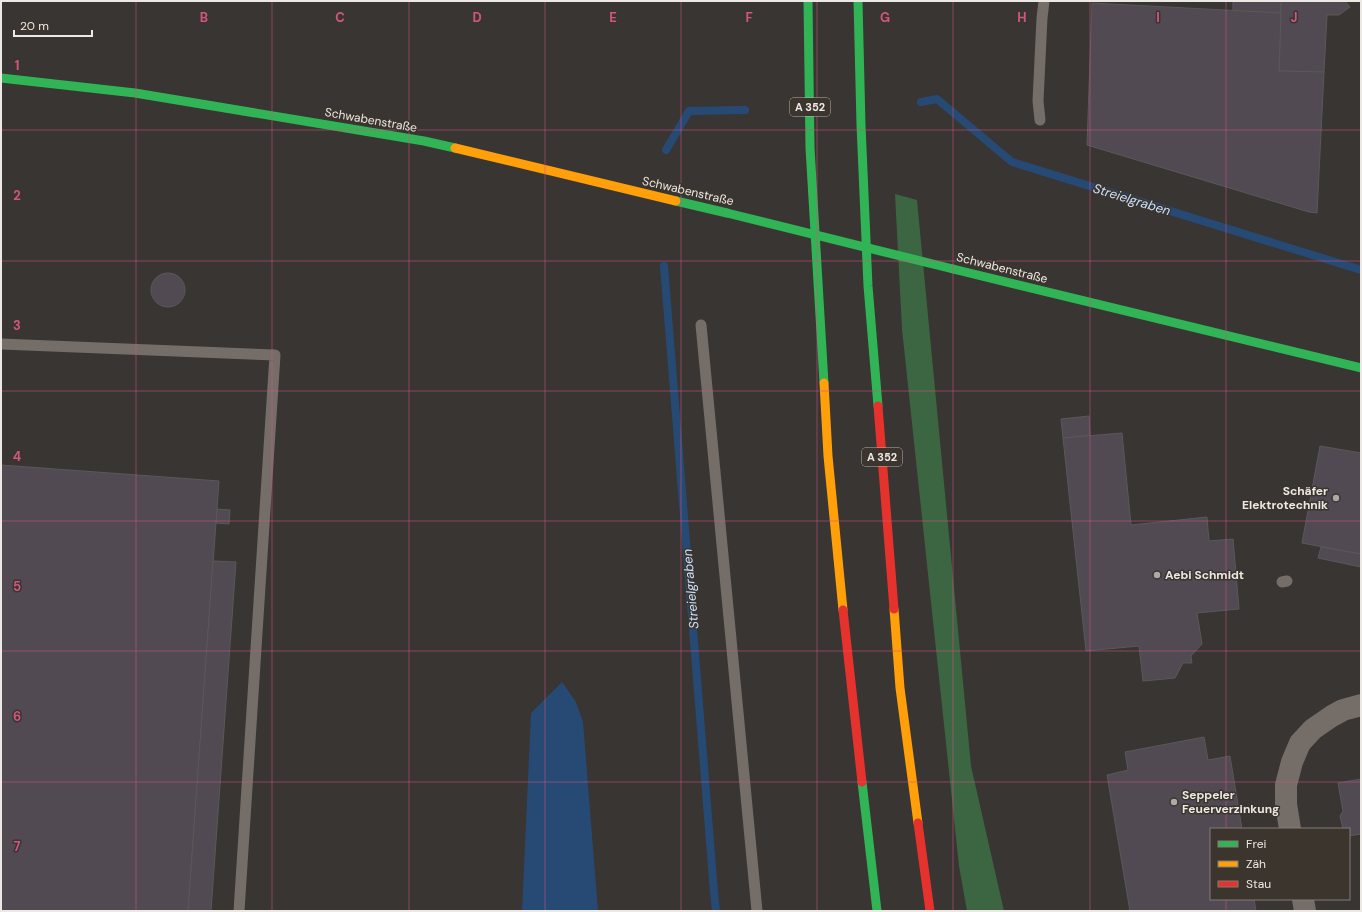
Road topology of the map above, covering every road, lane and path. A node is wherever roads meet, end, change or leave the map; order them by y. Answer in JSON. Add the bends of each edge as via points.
{"nodes":[{"id":1,"x":808,"y":1,"type":"edge"},
{"id":2,"x":858,"y":1,"type":"edge"},
{"id":3,"x":1044,"y":1,"type":"edge"},
{"id":4,"x":1,"y":78,"type":"edge"},
{"id":5,"x":1040,"y":120,"type":"dead end"},
{"id":6,"x":701,"y":325,"type":"dead end"},
{"id":7,"x":1,"y":344,"type":"edge"},
{"id":8,"x":1361,"y":368,"type":"edge"},
{"id":9,"x":1361,"y":706,"type":"edge"},
{"id":10,"x":1290,"y":828,"type":"edge"},
{"id":11,"x":1303,"y":900,"type":"edge"},
{"id":12,"x":239,"y":911,"type":"edge"},
{"id":13,"x":757,"y":911,"type":"edge"},
{"id":14,"x":878,"y":911,"type":"edge"},
{"id":15,"x":930,"y":911,"type":"edge"},
{"id":16,"x":1305,"y":911,"type":"edge"}],
"edges":[{"from":1,"to":14,"type":"main road","number":"A 352","via":[[810,148],[828,456],[852,698]]},
{"from":2,"to":15,"type":"main road","number":"A 352","via":[[869,302],[900,688]]},
{"from":3,"to":5,"type":"lane","via":[[1038,102]]},
{"from":4,"to":8,"type":"main road","name":"Schwabenstraße","bridge":true,"via":[[135,93],[424,141]]},
{"from":6,"to":13,"type":"lane"},
{"from":7,"to":12,"type":"lane","via":[[276,355]]},
{"from":9,"to":10,"type":"street","via":[[1343,710],[1332,716],[1300,743],[1286,785]]},
{"from":11,"to":16,"type":"street"}]}
